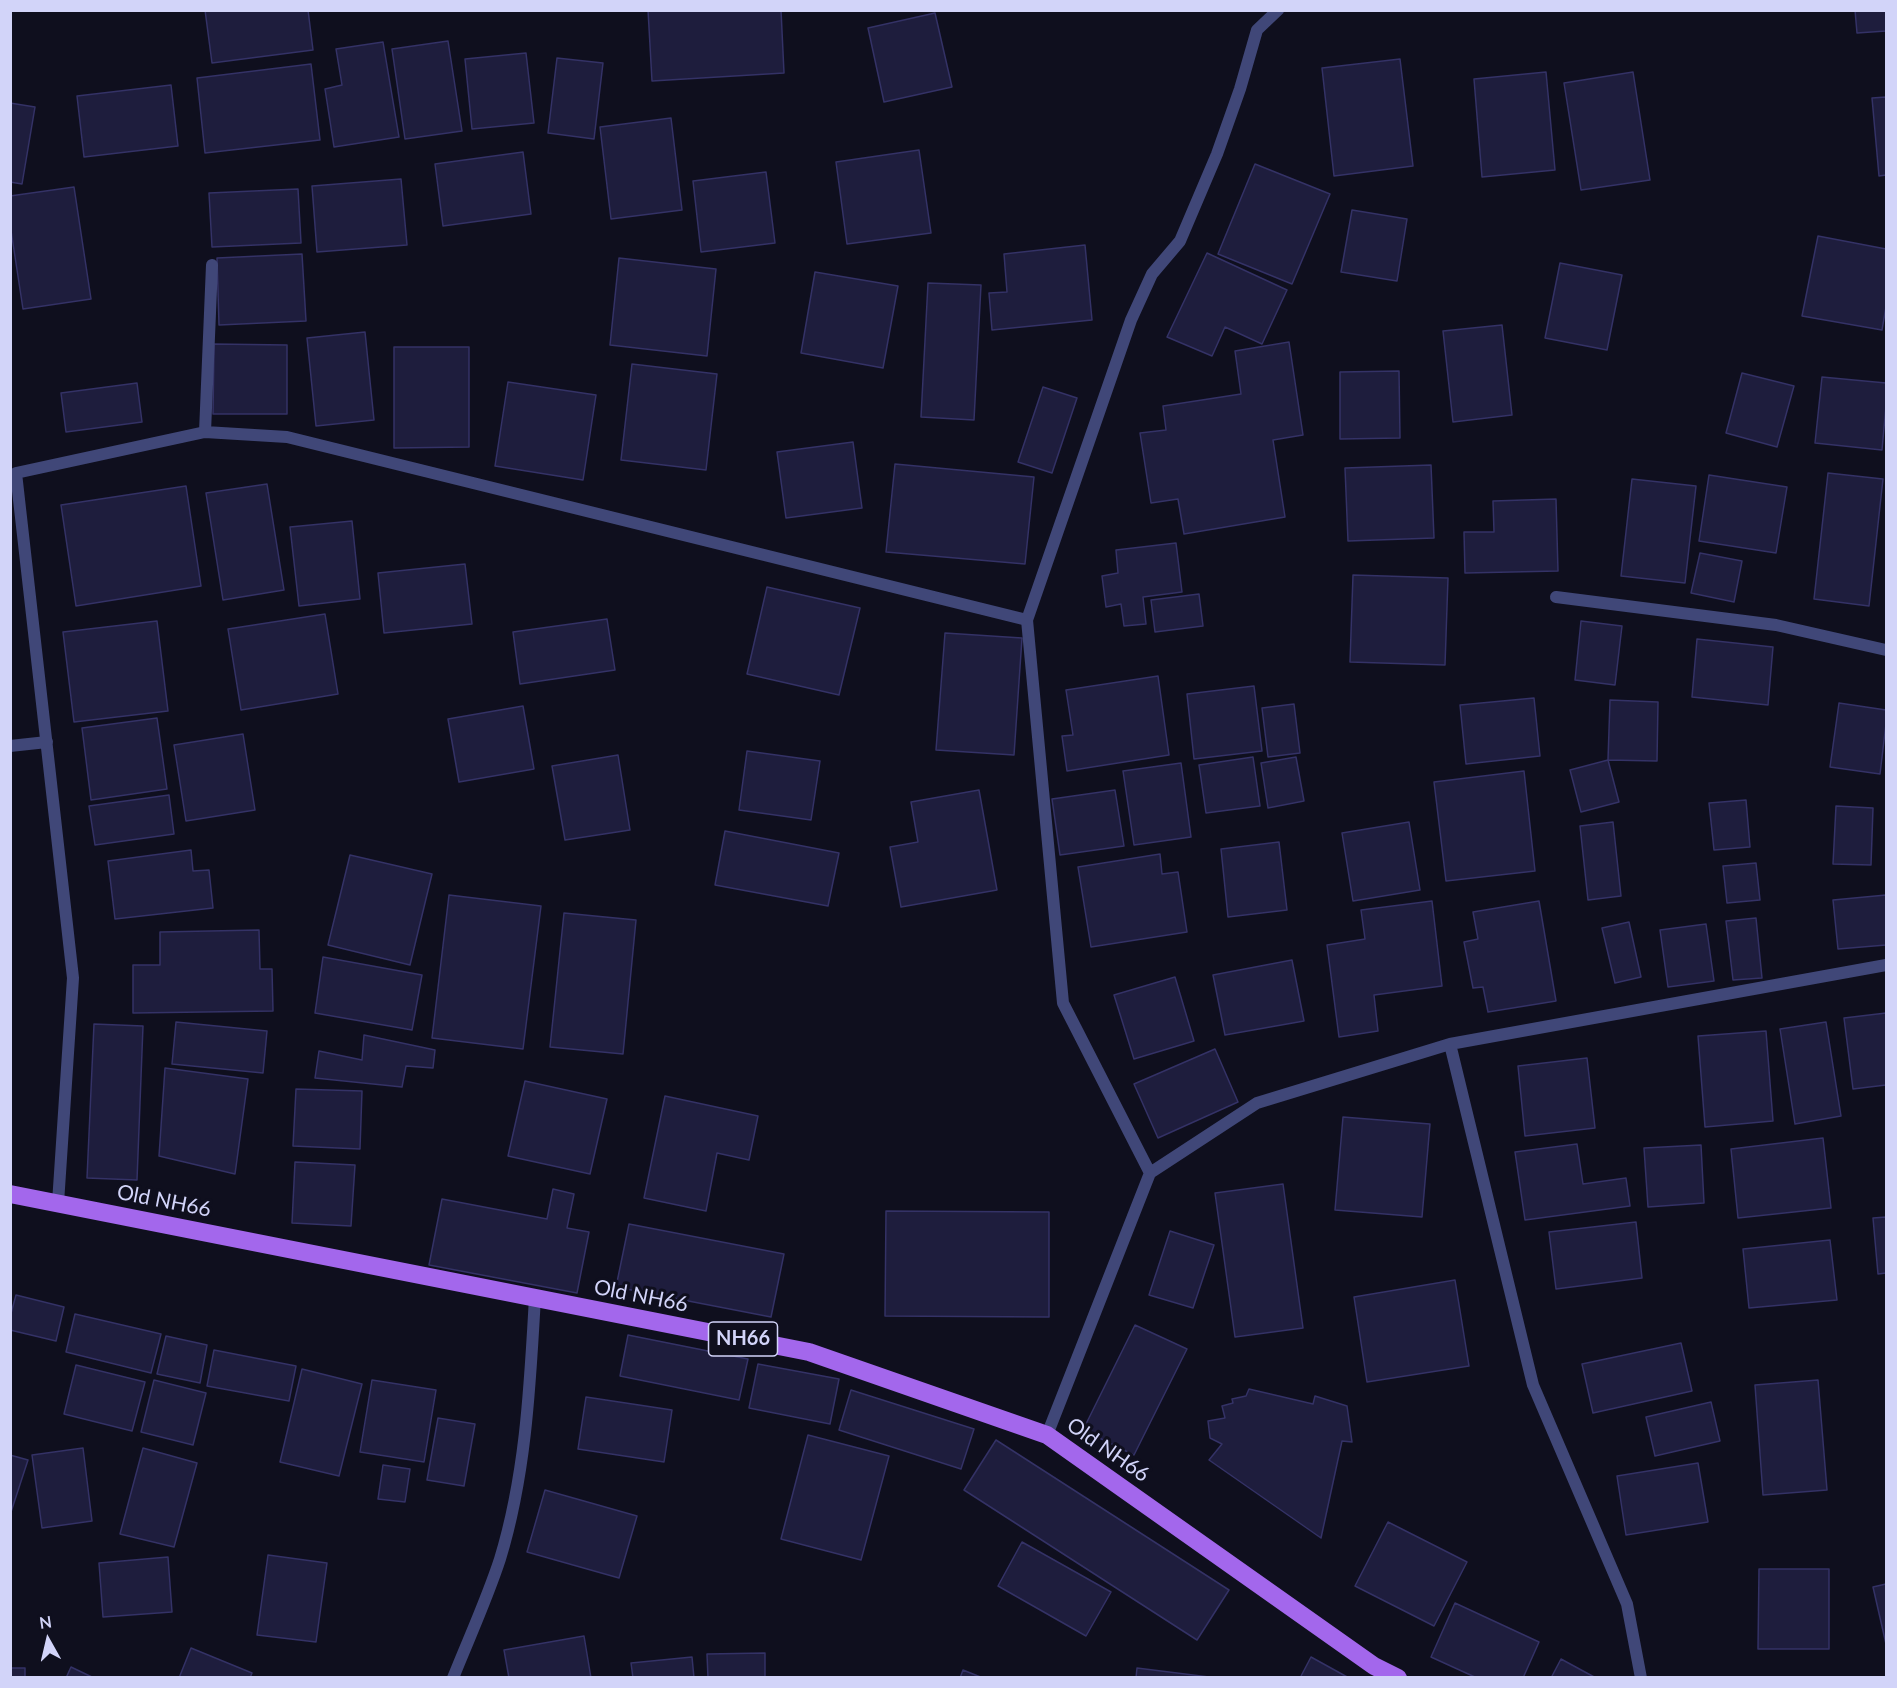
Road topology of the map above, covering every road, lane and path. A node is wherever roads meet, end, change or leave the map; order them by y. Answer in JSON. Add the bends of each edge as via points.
{"nodes":[{"id":1,"x":1278,"y":10,"type":"edge"},
{"id":2,"x":212,"y":265,"type":"dead end"},
{"id":3,"x":206,"y":432,"type":"junction"},
{"id":4,"x":13,"y":472,"type":"edge"},
{"id":5,"x":1556,"y":597,"type":"dead end"},
{"id":6,"x":1027,"y":620,"type":"junction"},
{"id":7,"x":1887,"y":650,"type":"edge"},
{"id":8,"x":47,"y":742,"type":"junction"},
{"id":9,"x":10,"y":746,"type":"edge"},
{"id":10,"x":1887,"y":965,"type":"edge"},
{"id":11,"x":1450,"y":1044,"type":"junction"},
{"id":12,"x":1150,"y":1173,"type":"junction"},
{"id":13,"x":10,"y":1194,"type":"edge"},
{"id":14,"x":58,"y":1203,"type":"junction"},
{"id":15,"x":535,"y":1297,"type":"junction"},
{"id":16,"x":1047,"y":1435,"type":"junction"},
{"id":17,"x":453,"y":1677,"type":"edge"},
{"id":18,"x":1398,"y":1677,"type":"edge"},
{"id":19,"x":1641,"y":1677,"type":"edge"}],
"edges":[{"from":1,"to":6,"type":"street","via":[[1257,30],[1217,154],[1189,220],[1179,241],[1152,274],[1131,320]]},
{"from":2,"to":3,"type":"street"},
{"from":3,"to":4,"type":"street"},
{"from":3,"to":6,"type":"street","via":[[287,437]]},
{"from":4,"to":8,"type":"street"},
{"from":5,"to":7,"type":"street","via":[[1776,625]]},
{"from":6,"to":12,"type":"street","via":[[1063,1003]]},
{"from":8,"to":9,"type":"street"},
{"from":8,"to":14,"type":"street","via":[[73,978]]},
{"from":10,"to":11,"type":"street"},
{"from":11,"to":12,"type":"street","via":[[1257,1103]]},
{"from":11,"to":19,"type":"street","via":[[1533,1385],[1627,1604]]},
{"from":12,"to":16,"type":"street"},
{"from":13,"to":14,"type":"main road","name":"Old NH66","number":"NH66"},
{"from":14,"to":15,"type":"main road","name":"Old NH66","number":"NH66"},
{"from":15,"to":16,"type":"main road","name":"Old NH66","number":"NH66","via":[[809,1353]]},
{"from":15,"to":17,"type":"street","via":[[527,1419],[512,1510],[500,1559]]},
{"from":16,"to":18,"type":"main road","name":"Old NH66","number":"NH66","via":[[1374,1666]]}]}
